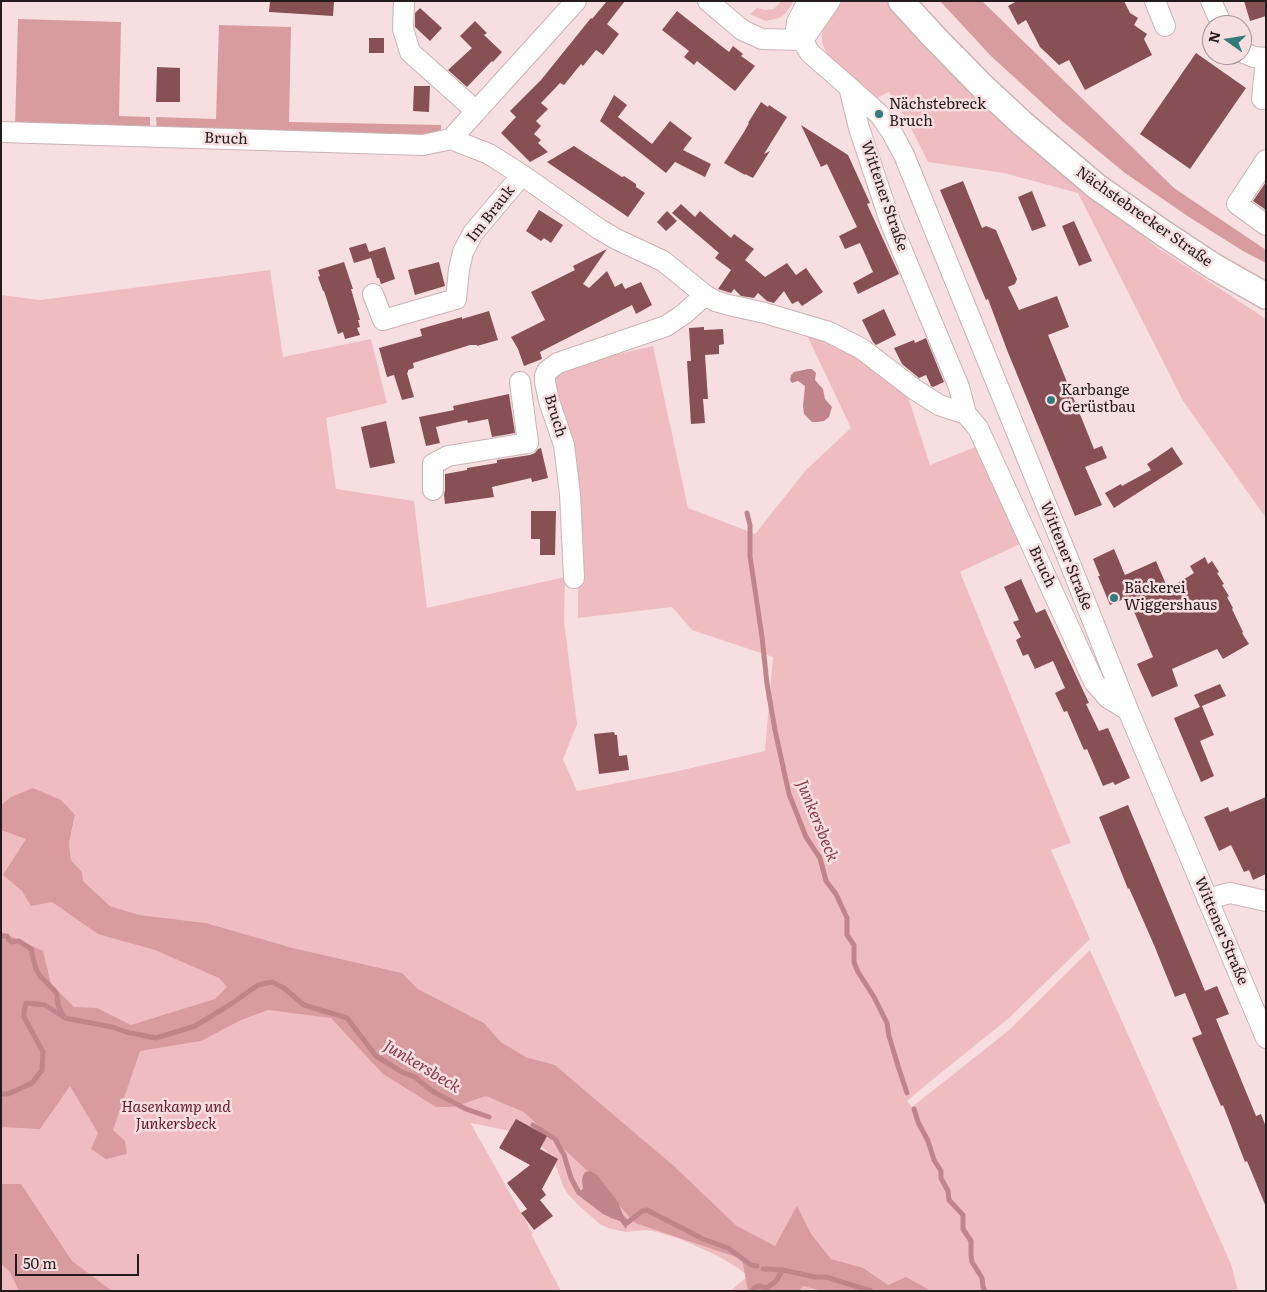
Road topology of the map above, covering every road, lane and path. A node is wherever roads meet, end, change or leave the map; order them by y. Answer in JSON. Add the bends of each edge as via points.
{"nodes":[{"id":1,"x":404,"y":1,"type":"edge"},
{"id":2,"x":576,"y":1,"type":"edge"},
{"id":3,"x":708,"y":1,"type":"edge"},
{"id":4,"x":808,"y":1,"type":"edge"},
{"id":5,"x":830,"y":1,"type":"edge"},
{"id":6,"x":901,"y":1,"type":"edge"},
{"id":7,"x":1154,"y":1,"type":"edge"},
{"id":8,"x":1210,"y":1,"type":"edge"},
{"id":9,"x":1217,"y":15,"type":"edge"},
{"id":10,"x":1165,"y":26,"type":"dead end"},
{"id":11,"x":803,"y":40,"type":"junction"},
{"id":12,"x":1252,"y":56,"type":"edge"},
{"id":13,"x":1266,"y":58,"type":"edge"},
{"id":14,"x":849,"y":86,"type":"junction"},
{"id":15,"x":1262,"y":99,"type":"dead end"},
{"id":16,"x":476,"y":110,"type":"junction"},
{"id":17,"x":1,"y":132,"type":"edge"},
{"id":18,"x":451,"y":139,"type":"junction"},
{"id":19,"x":1266,"y":160,"type":"edge"},
{"id":20,"x":522,"y":175,"type":"junction"},
{"id":21,"x":1266,"y":224,"type":"edge"},
{"id":22,"x":372,"y":294,"type":"dead end"},
{"id":23,"x":704,"y":294,"type":"junction"},
{"id":24,"x":1266,"y":296,"type":"edge"},
{"id":25,"x":520,"y":382,"type":"dead end"},
{"id":26,"x":959,"y":387,"type":"joint"},
{"id":27,"x":966,"y":414,"type":"junction"},
{"id":28,"x":433,"y":490,"type":"dead end"},
{"id":29,"x":574,"y":578,"type":"dead end"},
{"id":30,"x":1128,"y":710,"type":"junction"},
{"id":31,"x":1207,"y":899,"type":"junction"},
{"id":32,"x":1266,"y":901,"type":"edge"},
{"id":33,"x":1266,"y":1038,"type":"edge"}],
"edges":[{"from":1,"to":16,"type":"street","via":[[403,29],[410,52]]},
{"from":2,"to":16,"type":"street"},
{"from":3,"to":11,"type":"street","via":[[742,30],[762,39]]},
{"from":4,"to":11,"type":"street","name":"Wittener Straße","via":[[797,22],[796,30]]},
{"from":5,"to":11,"type":"street"},
{"from":6,"to":24,"type":"main road","name":"Nächstebrecker Straße","via":[[983,87],[1096,186],[1213,266]]},
{"from":7,"to":10,"type":"street"},
{"from":8,"to":9,"type":"street"},
{"from":11,"to":14,"type":"street","name":"Wittener Straße","via":[[810,53]]},
{"from":12,"to":13,"type":"street"},
{"from":13,"to":15,"type":"street"},
{"from":14,"to":26,"type":"street","name":"Wittener Straße","via":[[891,224]]},
{"from":14,"to":30,"type":"street","name":"Wittener Straße","via":[[879,114],[904,155]]},
{"from":16,"to":18,"type":"street"},
{"from":17,"to":18,"type":"street","name":"Bruch","via":[[423,144]]},
{"from":18,"to":20,"type":"street","via":[[489,154]]},
{"from":19,"to":21,"type":"street","via":[[1237,204]]},
{"from":20,"to":22,"type":"street","name":"Im Brauk","via":[[474,233],[463,252],[456,299],[383,320]]},
{"from":20,"to":23,"type":"street","via":[[599,229],[663,261]]},
{"from":23,"to":27,"type":"street","via":[[728,305],[829,332],[862,349],[939,405]]},
{"from":23,"to":29,"type":"street","name":"Bruch","via":[[666,326],[558,363],[547,371],[545,382],[549,401],[564,445]]},
{"from":25,"to":28,"type":"street","via":[[528,444],[448,456],[433,464]]},
{"from":26,"to":27,"type":"street","name":"Bruch"},
{"from":27,"to":30,"type":"street","name":"Bruch","via":[[978,428],[1094,682],[1108,698]]},
{"from":30,"to":31,"type":"street","name":"Wittener Straße"},
{"from":31,"to":32,"type":"street","via":[[1230,893]]},
{"from":31,"to":33,"type":"street","name":"Wittener Straße"}]}
